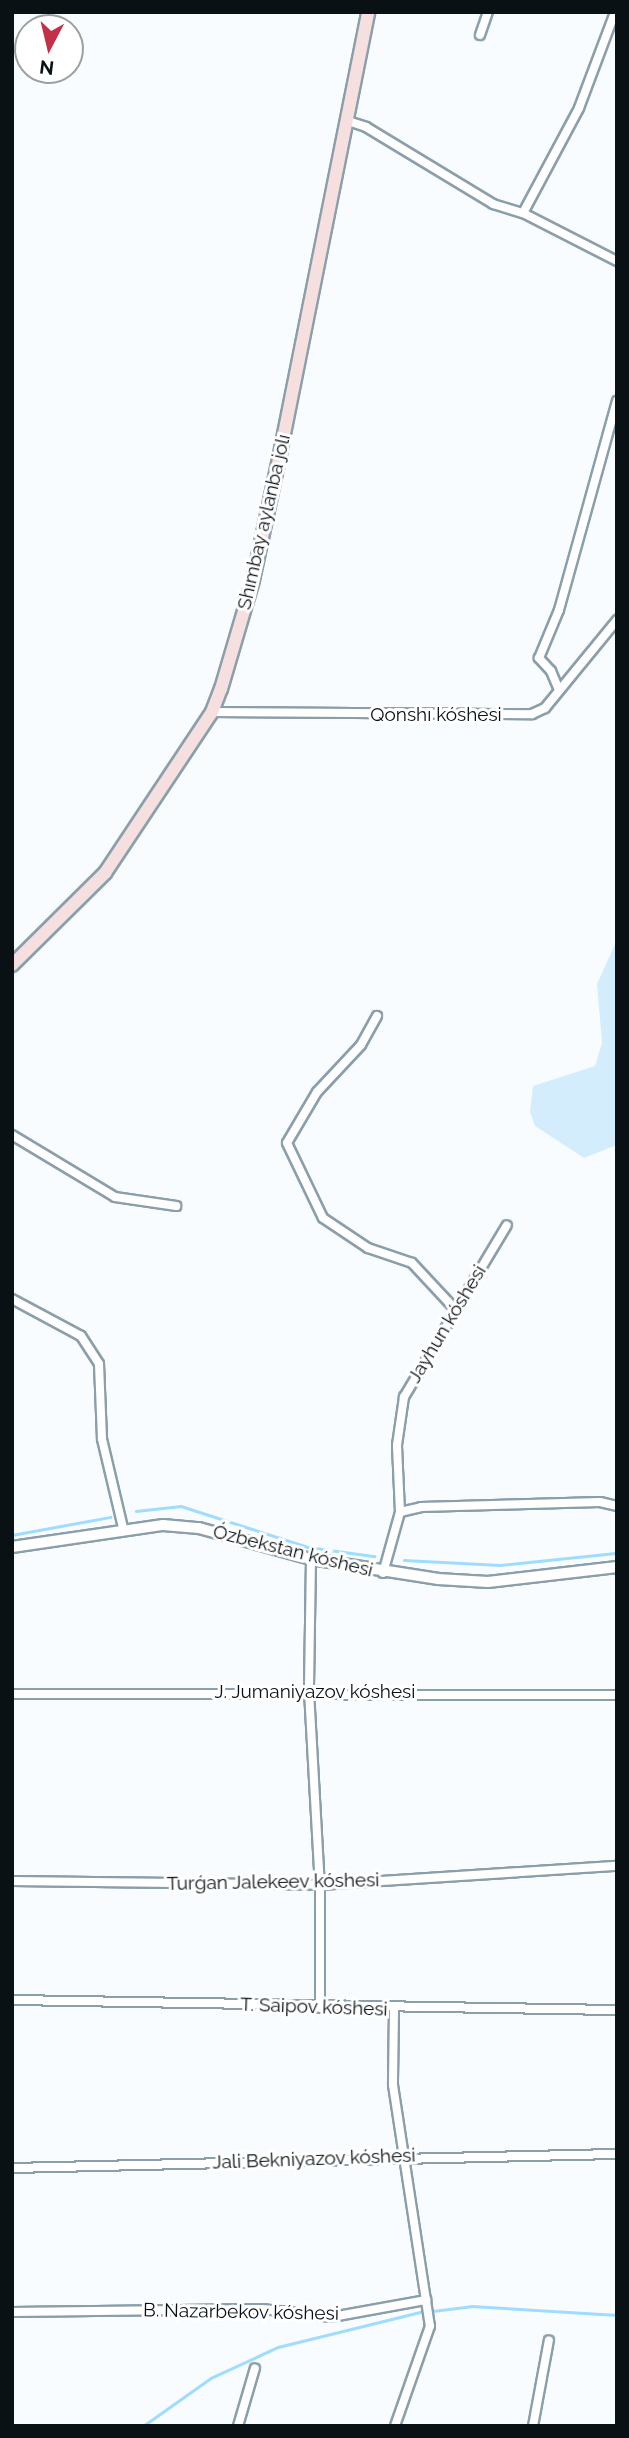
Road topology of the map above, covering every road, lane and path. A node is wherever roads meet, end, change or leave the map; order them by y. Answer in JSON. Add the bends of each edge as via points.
{"nodes":[{"id":1,"x":368,"y":12,"type":"edge"},
{"id":2,"x":488,"y":12,"type":"edge"},
{"id":3,"x":615,"y":12,"type":"edge"},
{"id":4,"x":480,"y":36,"type":"dead end"},
{"id":5,"x":348,"y":121,"type":"junction"},
{"id":6,"x":523,"y":214,"type":"junction"},
{"id":7,"x":617,"y":261,"type":"edge"},
{"id":8,"x":617,"y":401,"type":"edge"},
{"id":9,"x":617,"y":620,"type":"edge"},
{"id":10,"x":559,"y":690,"type":"junction"},
{"id":11,"x":212,"y":712,"type":"junction"},
{"id":12,"x":12,"y":965,"type":"edge"},
{"id":13,"x":377,"y":1016,"type":"dead end"},
{"id":14,"x":12,"y":1135,"type":"edge"},
{"id":15,"x":176,"y":1206,"type":"dead end"},
{"id":16,"x":507,"y":1226,"type":"dead end"},
{"id":17,"x":12,"y":1299,"type":"edge"},
{"id":18,"x":454,"y":1308,"type":"junction"},
{"id":19,"x":617,"y":1506,"type":"edge"},
{"id":20,"x":400,"y":1512,"type":"junction"},
{"id":21,"x":123,"y":1528,"type":"junction"},
{"id":22,"x":12,"y":1547,"type":"edge"},
{"id":23,"x":310,"y":1559,"type":"junction"},
{"id":24,"x":617,"y":1567,"type":"edge"},
{"id":25,"x":383,"y":1573,"type":"junction"},
{"id":26,"x":309,"y":1691,"type":"junction"},
{"id":27,"x":12,"y":1694,"type":"edge"},
{"id":28,"x":617,"y":1695,"type":"edge"},
{"id":29,"x":617,"y":1866,"type":"edge"},
{"id":30,"x":12,"y":1881,"type":"edge"},
{"id":31,"x":320,"y":1885,"type":"junction"},
{"id":32,"x":12,"y":2000,"type":"edge"},
{"id":33,"x":320,"y":2008,"type":"junction"},
{"id":34,"x":394,"y":2009,"type":"junction"},
{"id":35,"x":617,"y":2010,"type":"edge"},
{"id":36,"x":617,"y":2154,"type":"edge"},
{"id":37,"x":403,"y":2157,"type":"junction"},
{"id":38,"x":12,"y":2168,"type":"edge"},
{"id":39,"x":426,"y":2300,"type":"junction"},
{"id":40,"x":12,"y":2312,"type":"edge"},
{"id":41,"x":549,"y":2340,"type":"dead end"},
{"id":42,"x":255,"y":2368,"type":"dead end"},
{"id":43,"x":237,"y":2426,"type":"edge"},
{"id":44,"x":395,"y":2426,"type":"edge"},
{"id":45,"x":533,"y":2426,"type":"edge"}],
"edges":[{"from":1,"to":5,"type":"main road","name":"Shımbay aylanba jolı"},
{"from":2,"to":4,"type":"street"},
{"from":3,"to":6,"type":"street","via":[[579,108]]},
{"from":5,"to":6,"type":"street","via":[[366,127],[492,204]]},
{"from":5,"to":11,"type":"main road","name":"Shımbay aylanba jolı","via":[[253,580]]},
{"from":6,"to":7,"type":"street"},
{"from":8,"to":10,"type":"street","via":[[559,610],[539,658]]},
{"from":9,"to":10,"type":"street","name":"Qonshı kóshesi"},
{"from":10,"to":11,"type":"street","name":"Qonshı kóshesi","via":[[545,708],[498,716]]},
{"from":11,"to":12,"type":"main road","name":"Shımbay aylanba jolı","via":[[104,873]]},
{"from":13,"to":18,"type":"street","via":[[361,1045],[317,1092],[287,1143],[323,1218],[368,1248],[411,1263]]},
{"from":14,"to":15,"type":"street","via":[[115,1197]]},
{"from":16,"to":18,"type":"street","name":"Jayhun kóshesi"},
{"from":17,"to":21,"type":"street","via":[[81,1336],[99,1364],[102,1439]]},
{"from":18,"to":20,"type":"street","name":"Jayhun kóshesi","via":[[404,1397],[397,1445]]},
{"from":19,"to":20,"type":"street","via":[[600,1502],[421,1507]]},
{"from":20,"to":25,"type":"street","name":"Jayhun kóshesi"},
{"from":21,"to":22,"type":"street","name":"Ózbekstan kóshesi"},
{"from":21,"to":23,"type":"street","name":"Ózbekstan kóshesi","via":[[199,1528]]},
{"from":23,"to":25,"type":"street","name":"Ózbekstan kóshesi"},
{"from":23,"to":26,"type":"street"},
{"from":24,"to":25,"type":"street","name":"Ózbekstan kóshesi","via":[[488,1582]]},
{"from":26,"to":27,"type":"street","name":"J. Jumaniyazov kóshesi"},
{"from":26,"to":28,"type":"street","name":"J. Jumaniyazov kóshesi"},
{"from":26,"to":31,"type":"street"},
{"from":29,"to":31,"type":"street","name":"Turǵan Jalekeev kóshesi"},
{"from":30,"to":31,"type":"street","name":"Turǵan Jalekeev kóshesi"},
{"from":31,"to":33,"type":"street"},
{"from":32,"to":33,"type":"street","name":"T. Saipov kóshesi"},
{"from":33,"to":34,"type":"street","name":"T. Saipov kóshesi"},
{"from":34,"to":35,"type":"street","name":"T. Saipov kóshesi"},
{"from":34,"to":37,"type":"street","via":[[393,2085]]},
{"from":36,"to":37,"type":"street","name":"Jali Bekniyazov kóshesi"},
{"from":37,"to":38,"type":"street","name":"Jali Bekniyazov kóshesi"},
{"from":37,"to":39,"type":"street"},
{"from":39,"to":40,"type":"street","name":"B. Nazarbekov kóshesi","via":[[332,2317],[262,2309]]},
{"from":39,"to":44,"type":"street","via":[[430,2326]]},
{"from":41,"to":45,"type":"street"},
{"from":42,"to":43,"type":"street"}]}
